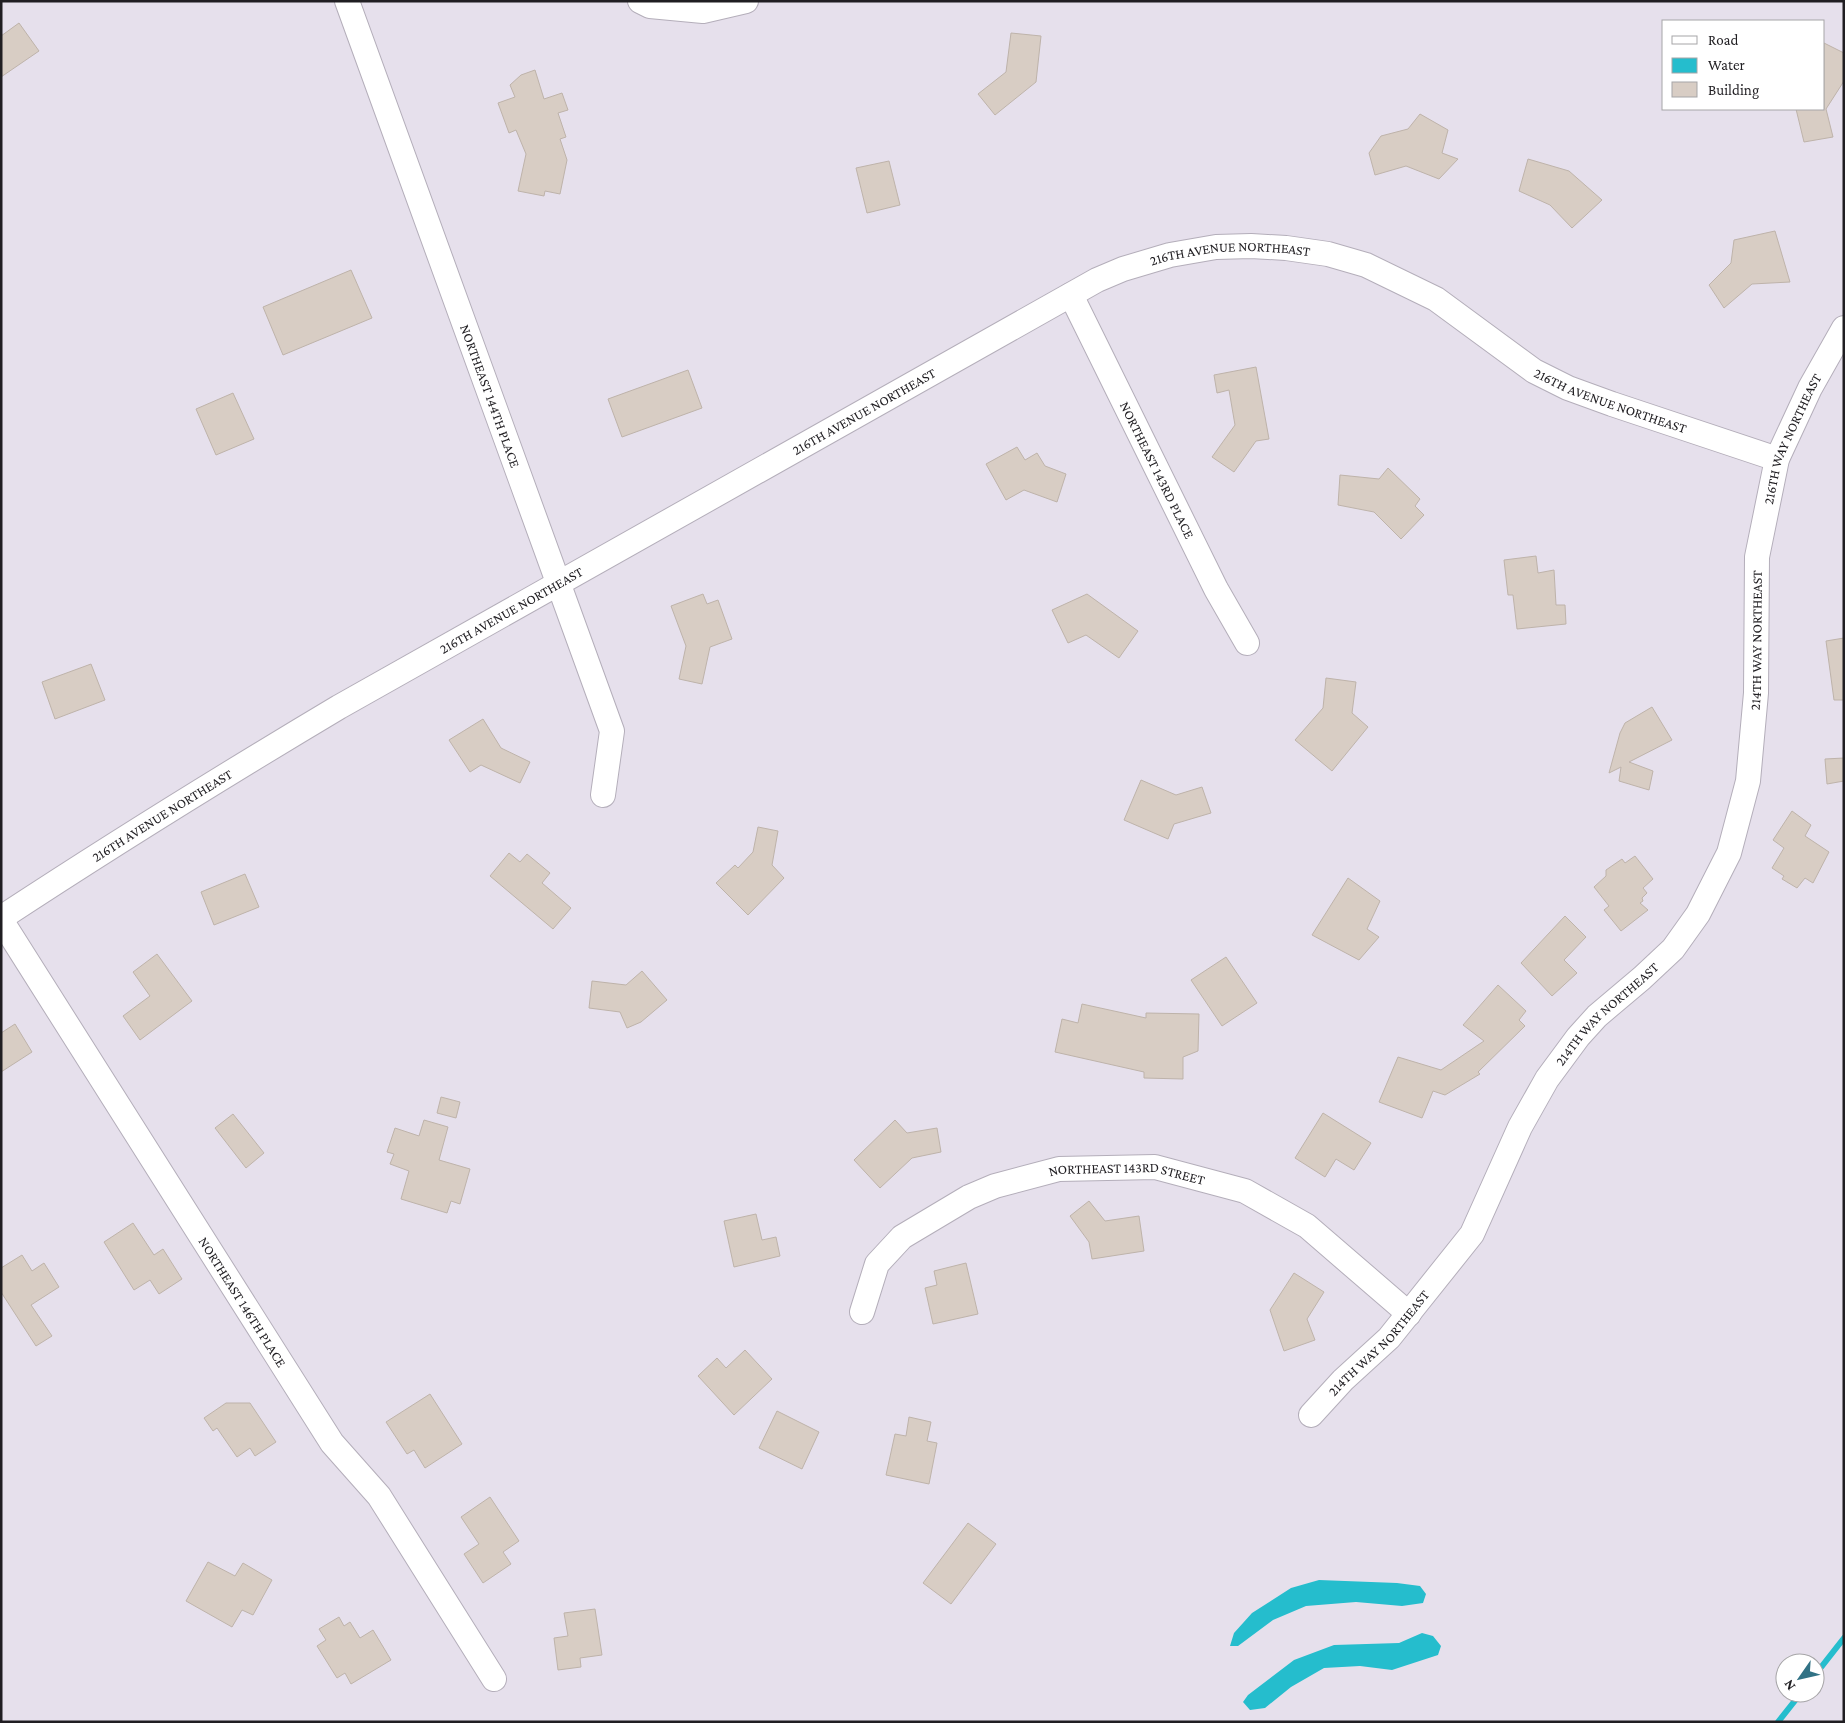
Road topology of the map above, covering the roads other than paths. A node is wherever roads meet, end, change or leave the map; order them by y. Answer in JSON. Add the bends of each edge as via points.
{"nodes":[{"id":1,"x":347,"y":1,"type":"edge"},
{"id":2,"x":640,"y":1,"type":"edge"},
{"id":3,"x":746,"y":1,"type":"edge"},
{"id":4,"x":1071,"y":294,"type":"junction"},
{"id":5,"x":1844,"y":328,"type":"edge"},
{"id":6,"x":1777,"y":459,"type":"junction"},
{"id":7,"x":1758,"y":557,"type":"joint"},
{"id":8,"x":559,"y":583,"type":"junction"},
{"id":9,"x":1246,"y":643,"type":"dead end"},
{"id":10,"x":603,"y":795,"type":"dead end"},
{"id":11,"x":1,"y":919,"type":"edge"},
{"id":12,"x":862,"y":1312,"type":"dead end"},
{"id":13,"x":1410,"y":1314,"type":"junction"},
{"id":14,"x":1311,"y":1415,"type":"dead end"},
{"id":15,"x":494,"y":1679,"type":"dead end"}],
"edges":[{"from":1,"to":8,"type":"street","name":"NORTHEAST 144TH PLACE"},
{"from":2,"to":3,"type":"street","via":[[650,6],[703,10]]},
{"from":4,"to":6,"type":"street","name":"216TH AVENUE NORTHEAST","via":[[1123,269],[1170,255],[1216,247],[1286,248],[1328,254],[1366,264],[1436,299],[1534,371],[1568,388]]},
{"from":4,"to":8,"type":"street","name":"216TH AVENUE NORTHEAST"},
{"from":4,"to":9,"type":"street","name":"NORTHEAST 143RD PLACE","via":[[1216,589]]},
{"from":5,"to":6,"type":"street","name":"216TH WAY NORTHEAST","via":[[1810,388]]},
{"from":6,"to":7,"type":"street","name":"216TH WAY NORTHEAST"},
{"from":7,"to":13,"type":"street","name":"214TH WAY NORTHEAST","via":[[1756,693],[1748,781],[1729,853],[1698,914],[1673,949],[1597,1016],[1546,1079],[1520,1127],[1472,1234]]},
{"from":8,"to":10,"type":"street","name":"NORTHEAST 144TH PLACE","via":[[612,731]]},
{"from":8,"to":11,"type":"street","name":"216TH AVENUE NORTHEAST","via":[[262,753]]},
{"from":11,"to":15,"type":"street","name":"NORTHEAST 146TH PLACE","via":[[332,1443],[380,1496]]},
{"from":12,"to":13,"type":"street","name":"NORTHEAST 143RD STREET","via":[[877,1264],[902,1237],[969,1197],[995,1186],[1059,1169],[1155,1167],[1245,1191],[1307,1226]]},
{"from":13,"to":14,"type":"street","name":"214TH WAY NORTHEAST"}]}
